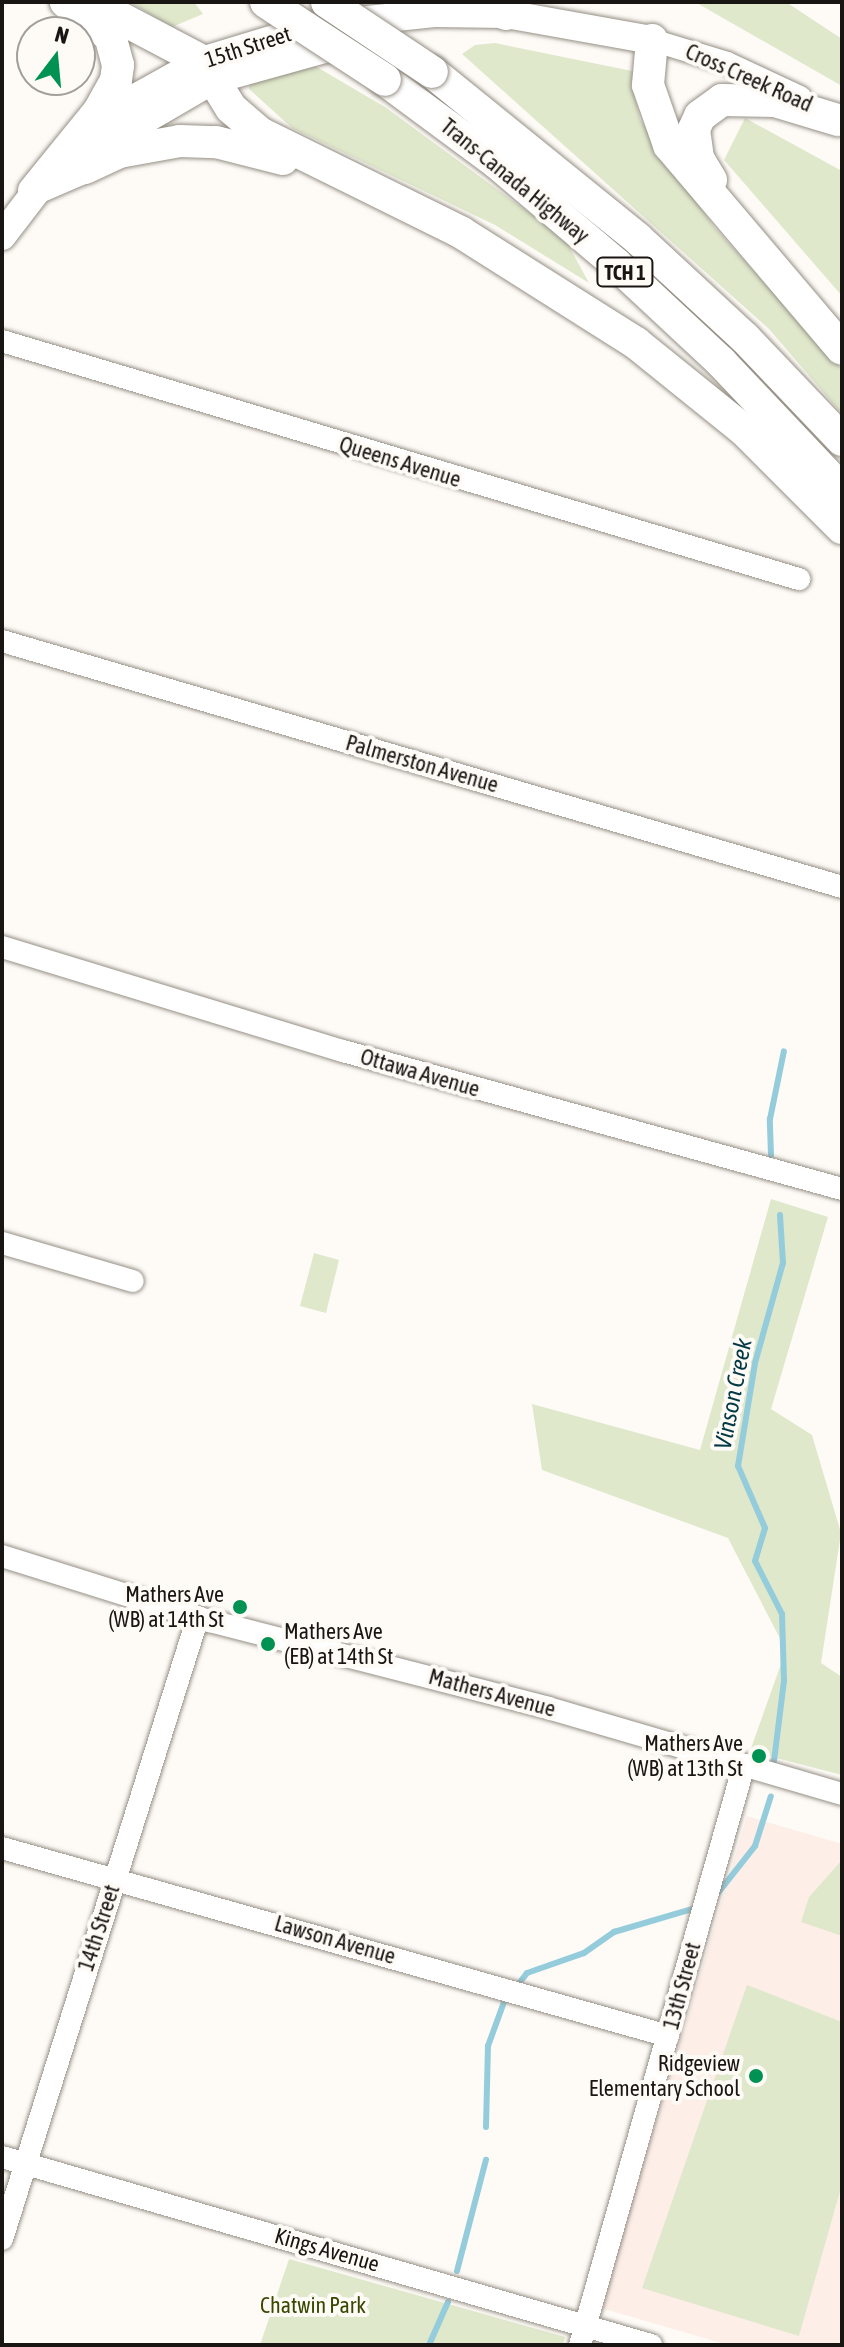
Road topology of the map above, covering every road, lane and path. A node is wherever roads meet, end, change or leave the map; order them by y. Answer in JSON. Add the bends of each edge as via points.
{"nodes":[{"id":1,"x":66,"y":2,"type":"edge"},
{"id":2,"x":90,"y":2,"type":"edge"},
{"id":3,"x":266,"y":2,"type":"edge"},
{"id":4,"x":327,"y":2,"type":"edge"},
{"id":5,"x":507,"y":8,"type":"edge"},
{"id":6,"x":652,"y":40,"type":"junction"},
{"id":7,"x":208,"y":70,"type":"junction"},
{"id":8,"x":840,"y":121,"type":"edge"},
{"id":9,"x":85,"y":168,"type":"junction"},
{"id":10,"x":340,"y":174,"type":"junction"},
{"id":11,"x":34,"y":191,"type":"junction"},
{"id":12,"x":2,"y":236,"type":"edge"},
{"id":13,"x":769,"y":260,"type":"junction"},
{"id":14,"x":2,"y":341,"type":"edge"},
{"id":15,"x":842,"y":349,"type":"edge"},
{"id":16,"x":842,"y":440,"type":"edge"},
{"id":17,"x":842,"y":490,"type":"edge"},
{"id":18,"x":842,"y":528,"type":"edge"},
{"id":19,"x":799,"y":579,"type":"dead end"},
{"id":20,"x":2,"y":641,"type":"edge"},
{"id":21,"x":842,"y":887,"type":"edge"},
{"id":22,"x":2,"y":947,"type":"edge"},
{"id":23,"x":842,"y":1189,"type":"edge"},
{"id":24,"x":2,"y":1243,"type":"edge"},
{"id":25,"x":133,"y":1281,"type":"dead end"},
{"id":26,"x":2,"y":1556,"type":"edge"},
{"id":27,"x":198,"y":1617,"type":"junction"},
{"id":28,"x":744,"y":1765,"type":"junction"},
{"id":29,"x":842,"y":1794,"type":"edge"},
{"id":30,"x":2,"y":1848,"type":"edge"},
{"id":31,"x":114,"y":1880,"type":"junction"},
{"id":32,"x":668,"y":2036,"type":"junction"},
{"id":33,"x":2,"y":2157,"type":"edge"},
{"id":34,"x":24,"y":2164,"type":"junction"},
{"id":35,"x":2,"y":2239,"type":"edge"},
{"id":36,"x":583,"y":2336,"type":"edge"},
{"id":37,"x":651,"y":2345,"type":"edge"}],
"edges":[{"from":1,"to":11,"type":"highway","via":[[110,36],[118,65],[116,80],[99,111]]},
{"from":2,"to":7,"type":"highway"},
{"from":3,"to":17,"type":"highway","name":"Trans-Canada Highway","number":"TCH 1","bridge":true,"via":[[385,80],[497,163],[721,362]]},
{"from":4,"to":16,"type":"highway","name":"Trans-Canada Highway","number":"TCH 1","bridge":true,"via":[[432,72],[638,239],[745,338]]},
{"from":5,"to":6,"type":"main road","name":"15th Street"},
{"from":5,"to":7,"type":"main road","name":"15th Street","via":[[320,25]]},
{"from":6,"to":8,"type":"street","name":"Cross Creek Road","via":[[727,63]]},
{"from":6,"to":13,"type":"highway","via":[[648,85],[658,125],[698,183]]},
{"from":7,"to":9,"type":"main road","name":"15th Street"},
{"from":7,"to":10,"type":"highway","via":[[243,121]]},
{"from":7,"to":11,"type":"main road","name":"15th Street","via":[[110,117]]},
{"from":8,"to":13,"type":"highway","via":[[775,101],[737,97],[710,106],[700,116],[693,143],[698,158]]},
{"from":9,"to":10,"type":"highway","via":[[129,149],[192,141],[260,150]]},
{"from":9,"to":11,"type":"main road","name":"15th Street"},
{"from":10,"to":18,"type":"highway","via":[[474,240],[636,343],[744,430]]},
{"from":11,"to":12,"type":"main road","name":"15th Street"},
{"from":13,"to":15,"type":"highway"},
{"from":14,"to":19,"type":"street","name":"Queens Avenue"},
{"from":20,"to":21,"type":"street","name":"Palmerston Avenue"},
{"from":22,"to":23,"type":"street","name":"Ottawa Avenue","via":[[358,1056]]},
{"from":24,"to":25,"type":"street"},
{"from":26,"to":27,"type":"street","name":"Mathers Avenue"},
{"from":27,"to":28,"type":"street","name":"Mathers Avenue"},
{"from":27,"to":31,"type":"street","name":"14th Street"},
{"from":28,"to":29,"type":"street","name":"Mathers Avenue"},
{"from":28,"to":32,"type":"street","name":"13th Street"},
{"from":30,"to":31,"type":"street","name":"Lawson Avenue"},
{"from":31,"to":32,"type":"street","name":"Lawson Avenue"},
{"from":31,"to":34,"type":"street","name":"14th Street"},
{"from":32,"to":36,"type":"street","name":"13th Street"},
{"from":33,"to":34,"type":"street","name":"Kings Avenue"},
{"from":34,"to":35,"type":"street","name":"14th Street"},
{"from":34,"to":36,"type":"street","name":"Kings Avenue"},
{"from":36,"to":37,"type":"street","name":"Kings Avenue"}]}
